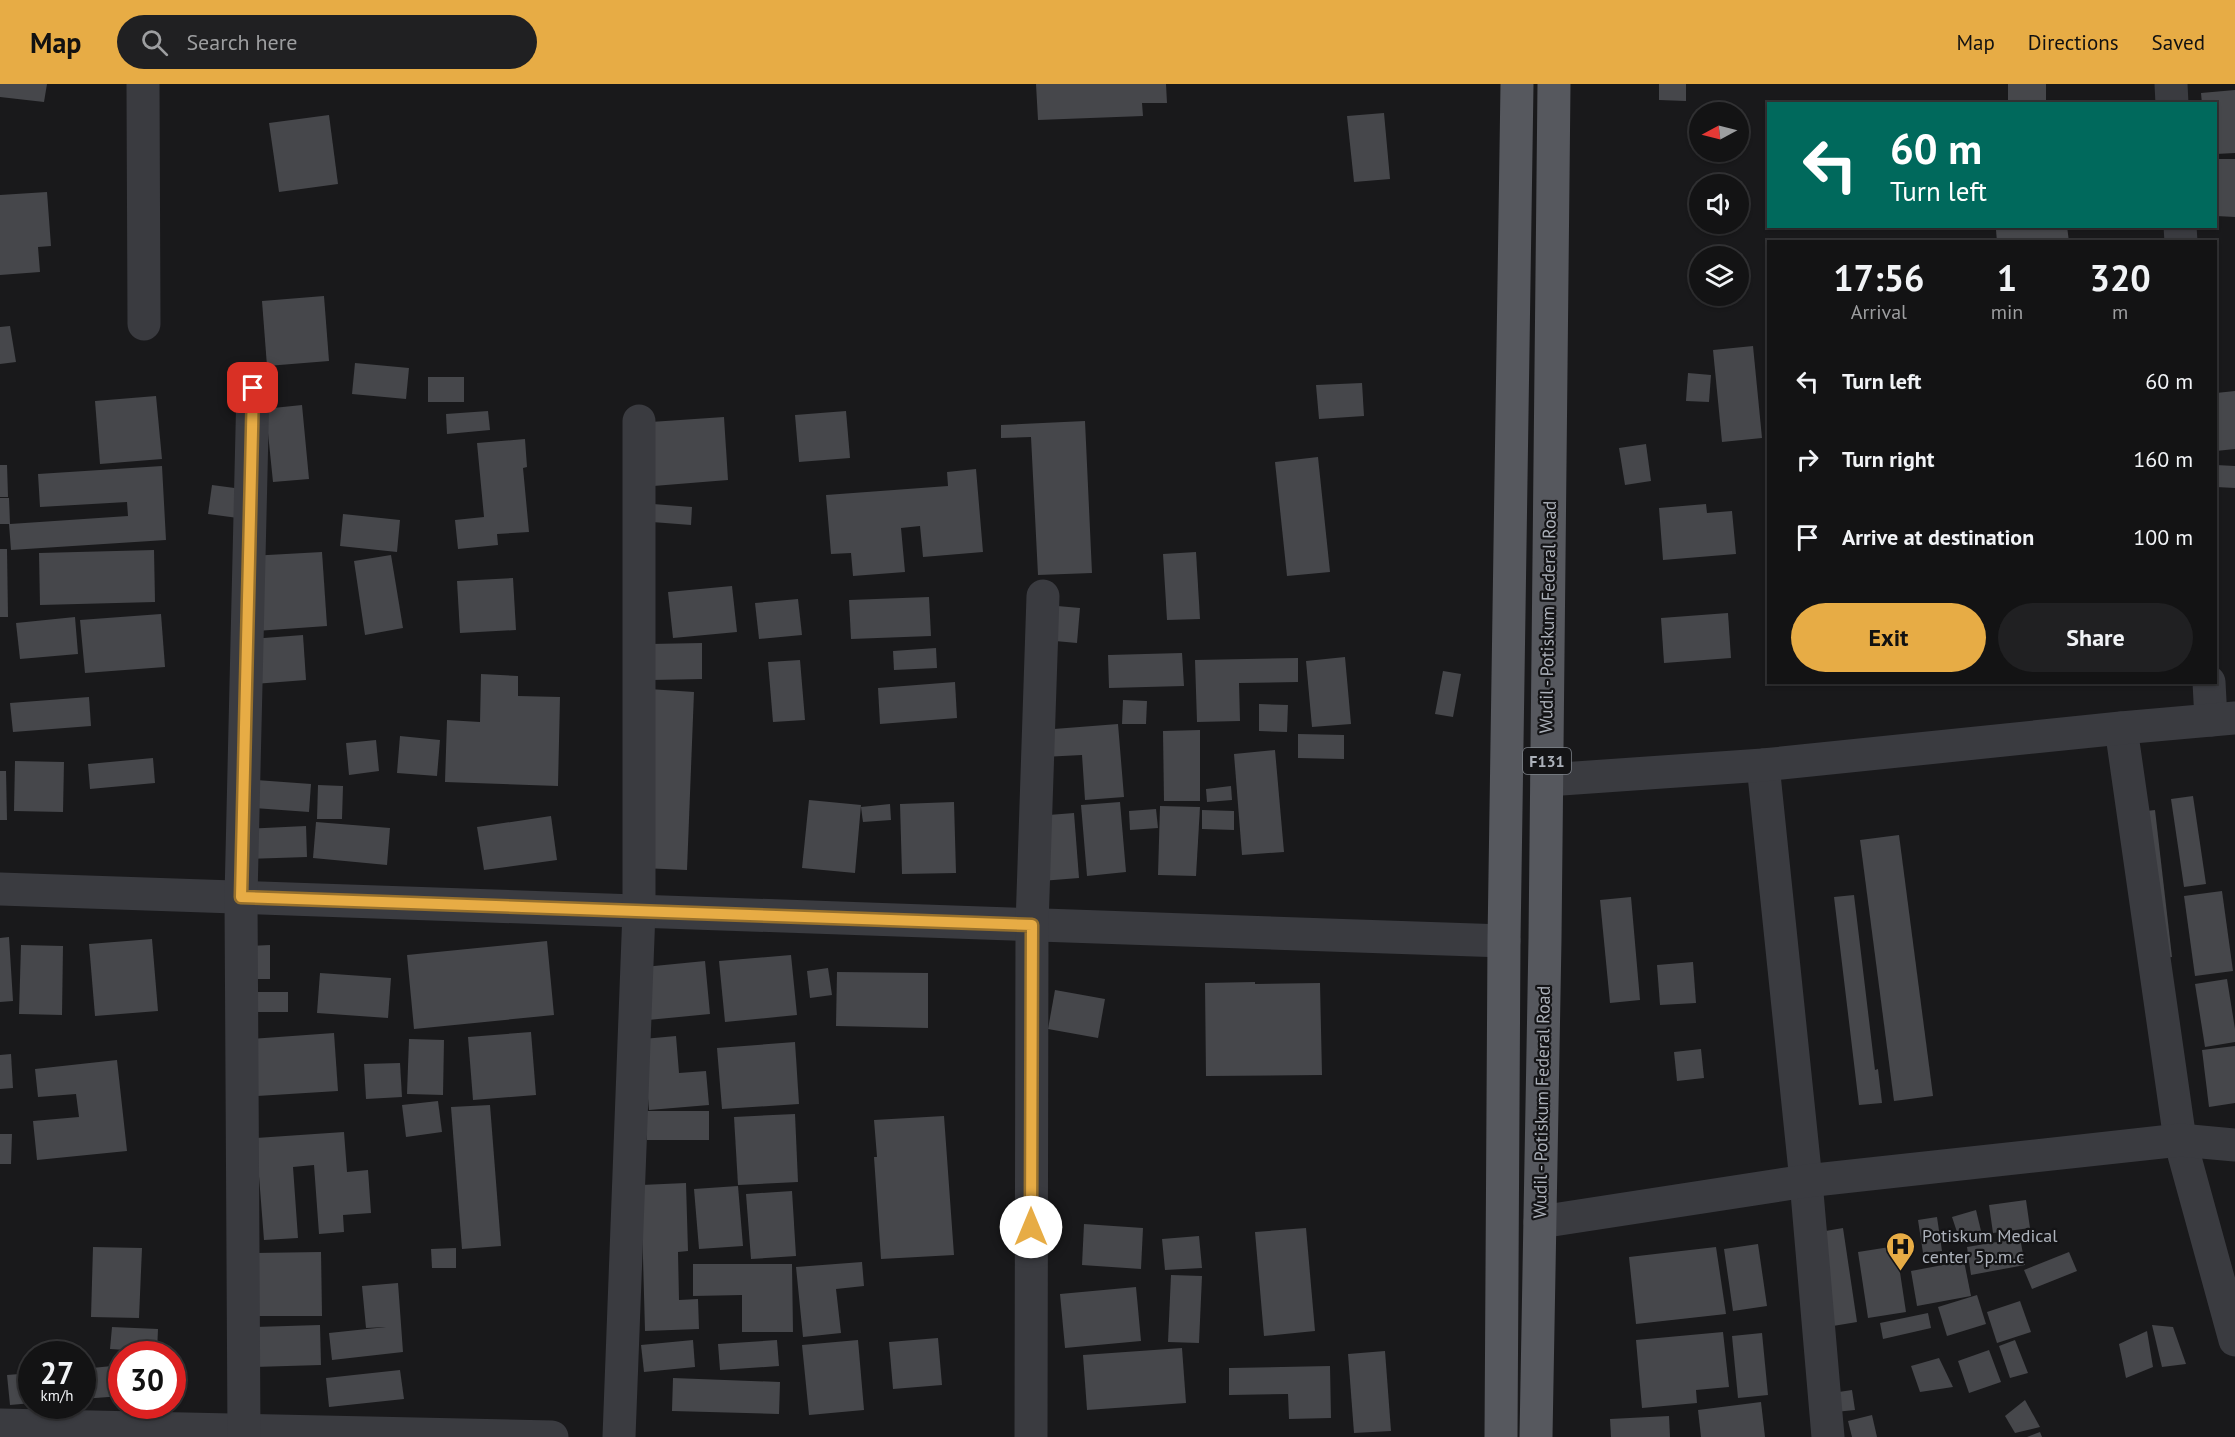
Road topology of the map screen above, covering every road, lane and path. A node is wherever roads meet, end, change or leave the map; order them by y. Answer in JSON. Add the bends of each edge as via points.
{"nodes":[{"id":1,"x":143,"y":84,"type":"edge"},
{"id":2,"x":1517,"y":84,"type":"edge"},
{"id":3,"x":1554,"y":84,"type":"edge"},
{"id":4,"x":2171,"y":84,"type":"edge"},
{"id":5,"x":2172,"y":102,"type":"edge"},
{"id":6,"x":144,"y":324,"type":"dead end"},
{"id":7,"x":253,"y":388,"type":"dead end"},
{"id":8,"x":639,"y":421,"type":"dead end"},
{"id":9,"x":1043,"y":596,"type":"dead end"},
{"id":10,"x":2210,"y":684,"type":"edge"},
{"id":11,"x":2223,"y":719,"type":"edge"},
{"id":12,"x":2121,"y":728,"type":"junction"},
{"id":13,"x":1763,"y":765,"type":"junction"},
{"id":14,"x":1547,"y":780,"type":"junction"},
{"id":15,"x":0,"y":889,"type":"edge"},
{"id":16,"x":241,"y":897,"type":"junction"},
{"id":17,"x":639,"y":911,"type":"junction"},
{"id":18,"x":1032,"y":925,"type":"junction"},
{"id":19,"x":1504,"y":941,"type":"junction"},
{"id":20,"x":2180,"y":1140,"type":"junction"},
{"id":21,"x":2235,"y":1145,"type":"edge"},
{"id":22,"x":1806,"y":1181,"type":"junction"},
{"id":23,"x":1540,"y":1222,"type":"junction"},
{"id":24,"x":2235,"y":1340,"type":"edge"},
{"id":25,"x":0,"y":1425,"type":"edge"},
{"id":26,"x":244,"y":1434,"type":"edge"},
{"id":27,"x":552,"y":1437,"type":"edge"},
{"id":28,"x":619,"y":1437,"type":"edge"},
{"id":29,"x":1031,"y":1437,"type":"edge"},
{"id":30,"x":1500,"y":1437,"type":"edge"},
{"id":31,"x":1536,"y":1437,"type":"edge"},
{"id":32,"x":1828,"y":1437,"type":"edge"}],
"edges":[{"from":1,"to":6,"type":"street"},
{"from":2,"to":19,"type":"main road","name":"Wudil - Potiskum Federal Road","number":"F131"},
{"from":3,"to":14,"type":"main road","name":"Wudil - Potiskum Federal Road","number":"F131"},
{"from":4,"to":5,"type":"street"},
{"from":7,"to":16,"type":"street"},
{"from":8,"to":17,"type":"street"},
{"from":9,"to":18,"type":"street"},
{"from":10,"to":11,"type":"street"},
{"from":11,"to":12,"type":"street"},
{"from":12,"to":13,"type":"street"},
{"from":12,"to":20,"type":"street"},
{"from":13,"to":14,"type":"street"},
{"from":13,"to":22,"type":"street"},
{"from":14,"to":23,"type":"main road","name":"Wudil - Potiskum Federal Road","number":"F131"},
{"from":15,"to":16,"type":"street"},
{"from":16,"to":17,"type":"street"},
{"from":16,"to":26,"type":"street"},
{"from":17,"to":18,"type":"street"},
{"from":17,"to":28,"type":"street"},
{"from":18,"to":19,"type":"street"},
{"from":18,"to":29,"type":"street"},
{"from":19,"to":30,"type":"main road","name":"Wudil - Potiskum Federal Road","number":"F131"},
{"from":20,"to":21,"type":"street"},
{"from":20,"to":22,"type":"street"},
{"from":20,"to":24,"type":"street"},
{"from":22,"to":23,"type":"street"},
{"from":22,"to":32,"type":"street"},
{"from":23,"to":31,"type":"main road","name":"Wudil - Potiskum Federal Road","number":"F131"},
{"from":25,"to":26,"type":"street"},
{"from":26,"to":27,"type":"street"}]}
